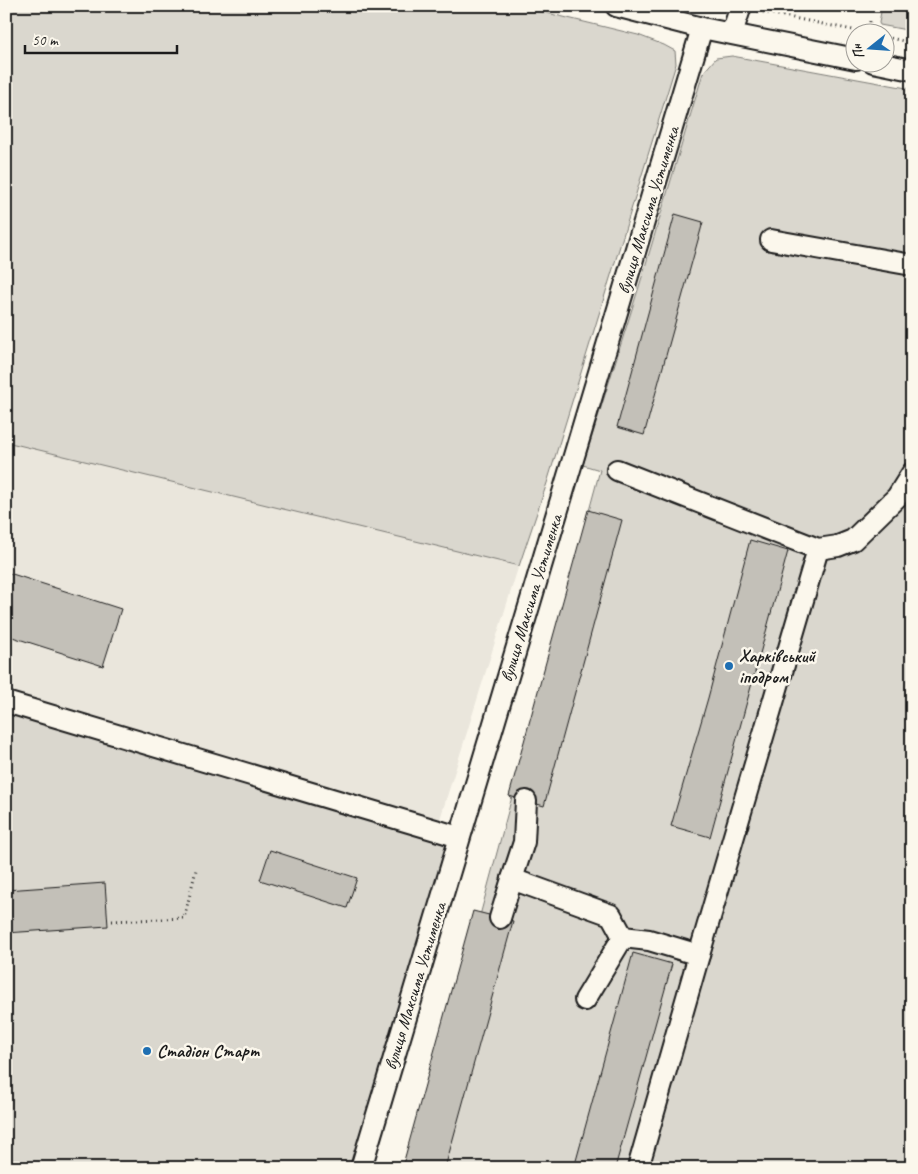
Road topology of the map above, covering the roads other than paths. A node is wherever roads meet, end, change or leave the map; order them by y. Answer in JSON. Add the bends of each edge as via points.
{"nodes":[{"id":1,"x":616,"y":6,"type":"edge"},
{"id":2,"x":741,"y":7,"type":"edge"},
{"id":3,"x":702,"y":28,"type":"junction"},
{"id":4,"x":732,"y":33,"type":"junction"},
{"id":5,"x":846,"y":57,"type":"edge"},
{"id":6,"x":896,"y":67,"type":"edge"},
{"id":7,"x":912,"y":70,"type":"edge"},
{"id":8,"x":771,"y":240,"type":"dead end"},
{"id":9,"x":912,"y":265,"type":"edge"},
{"id":10,"x":618,"y":470,"type":"dead end"},
{"id":11,"x":912,"y":473,"type":"edge"},
{"id":12,"x":818,"y":549,"type":"junction"},
{"id":13,"x":6,"y":702,"type":"edge"},
{"id":14,"x":526,"y":801,"type":"dead end"},
{"id":15,"x":459,"y":837,"type":"junction"},
{"id":16,"x":512,"y":879,"type":"junction"},
{"id":17,"x":500,"y":918,"type":"dead end"},
{"id":18,"x":623,"y":937,"type":"junction"},
{"id":19,"x":699,"y":955,"type":"junction"},
{"id":20,"x":585,"y":1000,"type":"dead end"},
{"id":21,"x":361,"y":1168,"type":"edge"},
{"id":22,"x":638,"y":1168,"type":"edge"}],
"edges":[{"from":1,"to":3,"type":"street"},
{"from":2,"to":4,"type":"street"},
{"from":3,"to":4,"type":"street"},
{"from":3,"to":15,"type":"street","name":"вулиця Максима Устименка"},
{"from":4,"to":5,"type":"street"},
{"from":6,"to":7,"type":"street"},
{"from":8,"to":9,"type":"street"},
{"from":10,"to":12,"type":"street"},
{"from":11,"to":12,"type":"street","via":[[897,497],[853,540]]},
{"from":12,"to":19,"type":"street"},
{"from":13,"to":15,"type":"street"},
{"from":14,"to":16,"type":"street","via":[[524,842]]},
{"from":15,"to":21,"type":"street","name":"вулиця Максима Устименка"},
{"from":16,"to":17,"type":"street"},
{"from":16,"to":18,"type":"street","via":[[610,916]]},
{"from":18,"to":19,"type":"street","via":[[649,940]]},
{"from":18,"to":20,"type":"street"},
{"from":19,"to":22,"type":"street"}]}
